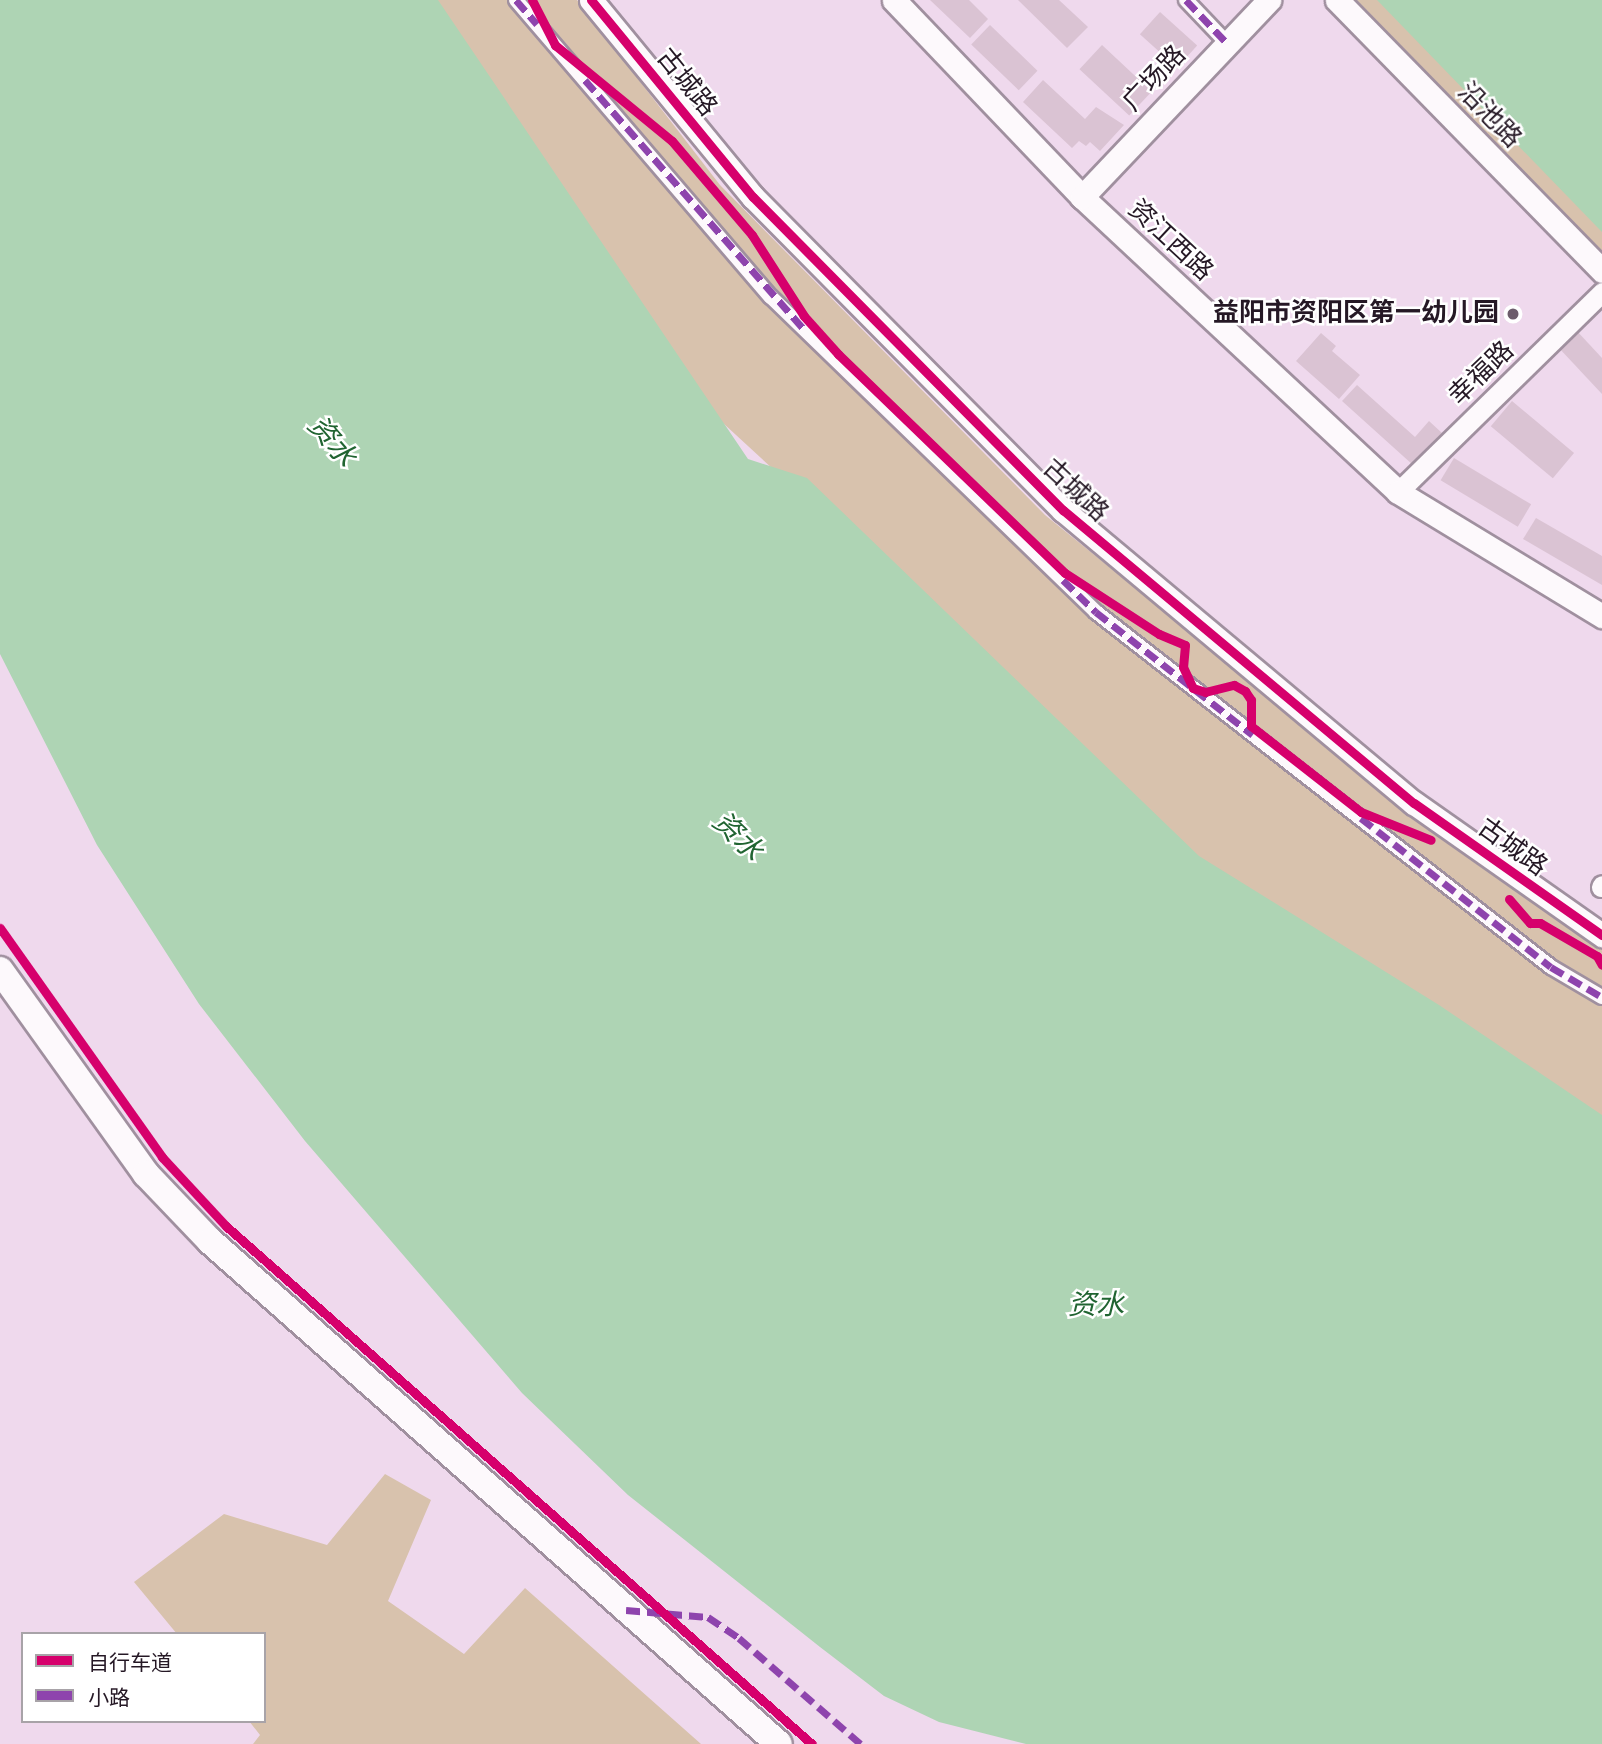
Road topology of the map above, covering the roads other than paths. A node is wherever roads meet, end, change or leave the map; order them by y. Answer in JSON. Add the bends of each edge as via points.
{"nodes":[{"id":1,"x":516,"y":0,"type":"edge"},
{"id":2,"x":591,"y":0,"type":"edge"},
{"id":3,"x":894,"y":0,"type":"edge"},
{"id":4,"x":1186,"y":0,"type":"edge"},
{"id":5,"x":1269,"y":0,"type":"edge"},
{"id":6,"x":1337,"y":0,"type":"edge"},
{"id":7,"x":1227,"y":43,"type":"junction"},
{"id":8,"x":1082,"y":197,"type":"junction"},
{"id":9,"x":1602,"y":271,"type":"edge"},
{"id":10,"x":1602,"y":292,"type":"edge"},
{"id":11,"x":1398,"y":492,"type":"junction"},
{"id":12,"x":1602,"y":616,"type":"edge"},
{"id":13,"x":1602,"y":935,"type":"edge"},
{"id":14,"x":0,"y":970,"type":"edge"},
{"id":15,"x":1602,"y":998,"type":"edge"},
{"id":16,"x":779,"y":1744,"type":"edge"}],
"edges":[{"from":1,"to":15,"type":"street","via":[[771,297],[1096,612],[1551,967]]},
{"from":2,"to":13,"type":"street","name":"古城路","via":[[753,197],[1063,510],[1414,803]]},
{"from":3,"to":8,"type":"street","name":"资江西路"},
{"from":4,"to":7,"type":"street"},
{"from":5,"to":7,"type":"street","name":"广场路"},
{"from":6,"to":9,"type":"street","name":"沿池路"},
{"from":7,"to":8,"type":"street","name":"广场路"},
{"from":8,"to":11,"type":"street","name":"资江西路"},
{"from":10,"to":11,"type":"street","name":"幸福路"},
{"from":11,"to":12,"type":"street","name":"资江西路"},
{"from":14,"to":16,"type":"main road","via":[[146,1174],[209,1241]]}]}
